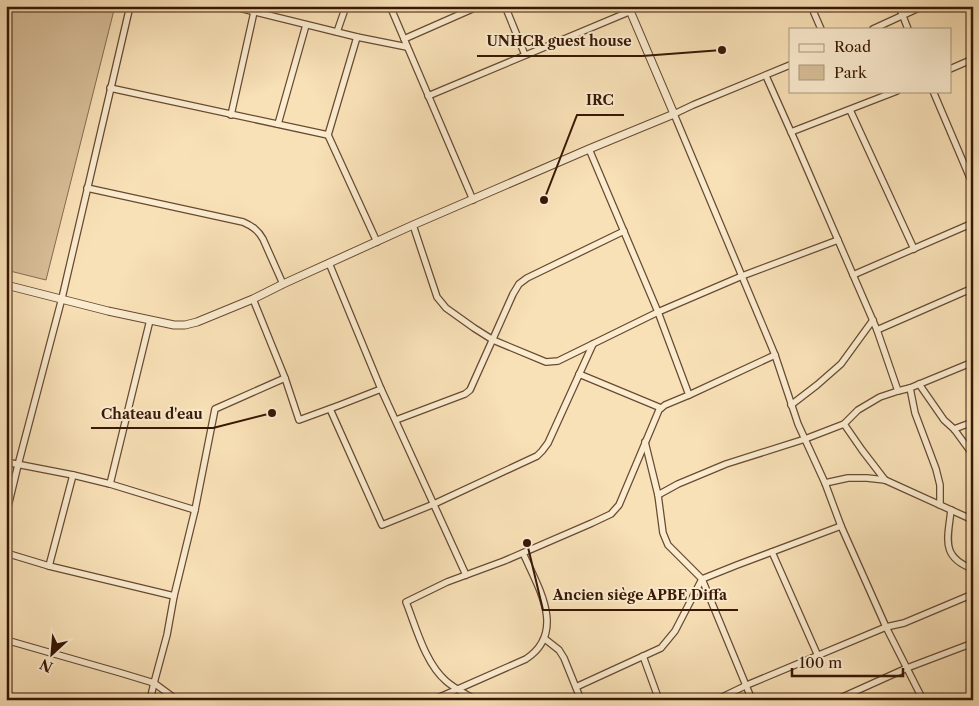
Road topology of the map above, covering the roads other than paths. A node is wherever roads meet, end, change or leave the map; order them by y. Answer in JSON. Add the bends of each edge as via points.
{"nodes":[{"id":1,"x":130,"y":6,"type":"edge"},
{"id":2,"x":232,"y":6,"type":"edge"},
{"id":3,"x":346,"y":6,"type":"edge"},
{"id":4,"x":390,"y":6,"type":"edge"},
{"id":5,"x":479,"y":6,"type":"edge"},
{"id":6,"x":504,"y":6,"type":"edge"},
{"id":7,"x":811,"y":6,"type":"edge"},
{"id":8,"x":899,"y":6,"type":"edge"},
{"id":9,"x":923,"y":6,"type":"edge"},
{"id":10,"x":630,"y":9,"type":"edge"},
{"id":11,"x":254,"y":12,"type":"junction"},
{"id":12,"x":903,"y":16,"type":"junction"},
{"id":13,"x":306,"y":25,"type":"junction"},
{"id":14,"x":820,"y":28,"type":"edge"},
{"id":15,"x":876,"y":28,"type":"edge"},
{"id":16,"x":908,"y":28,"type":"edge"},
{"id":17,"x":337,"y":32,"type":"junction"},
{"id":18,"x":357,"y":37,"type":"junction"},
{"id":19,"x":404,"y":39,"type":"junction"},
{"id":20,"x":407,"y":47,"type":"junction"},
{"id":21,"x":525,"y":55,"type":"junction"},
{"id":22,"x":973,"y":59,"type":"edge"},
{"id":23,"x":789,"y":65,"type":"edge"},
{"id":24,"x":952,"y":68,"type":"edge"},
{"id":25,"x":766,"y":76,"type":"junction"},
{"id":26,"x":110,"y":88,"type":"junction"},
{"id":27,"x":895,"y":92,"type":"edge"},
{"id":28,"x":933,"y":92,"type":"edge"},
{"id":29,"x":428,"y":96,"type":"junction"},
{"id":30,"x":850,"y":110,"type":"junction"},
{"id":31,"x":674,"y":114,"type":"junction"},
{"id":32,"x":231,"y":115,"type":"junction"},
{"id":33,"x":278,"y":124,"type":"junction"},
{"id":34,"x":791,"y":132,"type":"junction"},
{"id":35,"x":328,"y":135,"type":"junction"},
{"id":36,"x":589,"y":149,"type":"junction"},
{"id":37,"x":973,"y":185,"type":"edge"},
{"id":38,"x":87,"y":188,"type":"junction"},
{"id":39,"x":473,"y":200,"type":"junction"},
{"id":40,"x":973,"y":223,"type":"edge"},
{"id":41,"x":413,"y":225,"type":"junction"},
{"id":42,"x":624,"y":231,"type":"junction"},
{"id":43,"x":838,"y":240,"type":"junction"},
{"id":44,"x":377,"y":242,"type":"junction"},
{"id":45,"x":914,"y":249,"type":"junction"},
{"id":46,"x":329,"y":263,"type":"junction"},
{"id":47,"x":853,"y":275,"type":"junction"},
{"id":48,"x":742,"y":276,"type":"junction"},
{"id":49,"x":283,"y":284,"type":"junction"},
{"id":50,"x":6,"y":285,"type":"edge"},
{"id":51,"x":973,"y":288,"type":"edge"},
{"id":52,"x":62,"y":298,"type":"junction"},
{"id":53,"x":252,"y":299,"type":"junction"},
{"id":54,"x":658,"y":312,"type":"junction"},
{"id":55,"x":150,"y":320,"type":"junction"},
{"id":56,"x":873,"y":320,"type":"junction"},
{"id":57,"x":877,"y":330,"type":"junction"},
{"id":58,"x":493,"y":340,"type":"junction"},
{"id":59,"x":593,"y":344,"type":"junction"},
{"id":60,"x":775,"y":356,"type":"junction"},
{"id":61,"x":973,"y":362,"type":"edge"},
{"id":62,"x":579,"y":374,"type":"junction"},
{"id":63,"x":285,"y":378,"type":"junction"},
{"id":64,"x":919,"y":384,"type":"junction"},
{"id":65,"x":381,"y":388,"type":"junction"},
{"id":66,"x":910,"y":388,"type":"junction"},
{"id":67,"x":898,"y":390,"type":"junction"},
{"id":68,"x":689,"y":395,"type":"junction"},
{"id":69,"x":791,"y":405,"type":"junction"},
{"id":70,"x":661,"y":408,"type":"junction"},
{"id":71,"x":330,"y":409,"type":"junction"},
{"id":72,"x":396,"y":420,"type":"junction"},
{"id":73,"x":973,"y":422,"type":"edge"},
{"id":74,"x":844,"y":424,"type":"junction"},
{"id":75,"x":954,"y":429,"type":"junction"},
{"id":76,"x":805,"y":438,"type":"junction"},
{"id":77,"x":645,"y":442,"type":"junction"},
{"id":78,"x":973,"y":455,"type":"edge"},
{"id":79,"x":6,"y":462,"type":"edge"},
{"id":80,"x":18,"y":465,"type":"junction"},
{"id":81,"x":73,"y":475,"type":"junction"},
{"id":82,"x":885,"y":480,"type":"junction"},
{"id":83,"x":825,"y":483,"type":"junction"},
{"id":84,"x":110,"y":484,"type":"junction"},
{"id":85,"x":658,"y":495,"type":"junction"},
{"id":86,"x":434,"y":504,"type":"junction"},
{"id":87,"x":940,"y":505,"type":"junction"},
{"id":88,"x":195,"y":510,"type":"junction"},
{"id":89,"x":951,"y":510,"type":"junction"},
{"id":90,"x":7,"y":512,"type":"edge"},
{"id":91,"x":973,"y":520,"type":"edge"},
{"id":92,"x":841,"y":526,"type":"junction"},
{"id":93,"x":772,"y":552,"type":"junction"},
{"id":94,"x":6,"y":553,"type":"edge"},
{"id":95,"x":523,"y":553,"type":"junction"},
{"id":96,"x":49,"y":566,"type":"junction"},
{"id":97,"x":973,"y":569,"type":"edge"},
{"id":98,"x":466,"y":575,"type":"junction"},
{"id":99,"x":702,"y":579,"type":"junction"},
{"id":100,"x":973,"y":594,"type":"edge"},
{"id":101,"x":174,"y":596,"type":"junction"},
{"id":102,"x":886,"y":627,"type":"junction"},
{"id":103,"x":545,"y":639,"type":"junction"},
{"id":104,"x":6,"y":640,"type":"edge"},
{"id":105,"x":973,"y":643,"type":"edge"},
{"id":106,"x":643,"y":656,"type":"junction"},
{"id":107,"x":818,"y":656,"type":"junction"},
{"id":108,"x":906,"y":668,"type":"junction"},
{"id":109,"x":154,"y":683,"type":"junction"},
{"id":110,"x":747,"y":685,"type":"junction"},
{"id":111,"x":576,"y":687,"type":"junction"},
{"id":112,"x":458,"y":689,"type":"junction"},
{"id":113,"x":150,"y":700,"type":"edge"},
{"id":114,"x":177,"y":700,"type":"edge"},
{"id":115,"x":433,"y":700,"type":"edge"},
{"id":116,"x":476,"y":700,"type":"edge"},
{"id":117,"x":581,"y":700,"type":"edge"},
{"id":118,"x":659,"y":700,"type":"edge"},
{"id":119,"x":716,"y":700,"type":"edge"},
{"id":120,"x":752,"y":700,"type":"edge"},
{"id":121,"x":836,"y":700,"type":"edge"},
{"id":122,"x":923,"y":700,"type":"edge"}],
"edges":[{"from":1,"to":26,"type":"street"},
{"from":2,"to":11,"type":"street"},
{"from":3,"to":17,"type":"street"},
{"from":4,"to":19,"type":"street"},
{"from":5,"to":19,"type":"street"},
{"from":6,"to":21,"type":"street"},
{"from":7,"to":14,"type":"street"},
{"from":8,"to":12,"type":"street"},
{"from":9,"to":12,"type":"street"},
{"from":10,"to":21,"type":"street"},
{"from":10,"to":31,"type":"street"},
{"from":11,"to":13,"type":"street"},
{"from":11,"to":32,"type":"street"},
{"from":12,"to":15,"type":"street"},
{"from":12,"to":16,"type":"street"},
{"from":13,"to":17,"type":"street"},
{"from":13,"to":33,"type":"street"},
{"from":17,"to":18,"type":"street"},
{"from":18,"to":20,"type":"street"},
{"from":18,"to":35,"type":"street"},
{"from":19,"to":20,"type":"street"},
{"from":20,"to":29,"type":"street"},
{"from":21,"to":29,"type":"street"},
{"from":22,"to":24,"type":"street"},
{"from":23,"to":25,"type":"street"},
{"from":25,"to":31,"type":"street"},
{"from":25,"to":34,"type":"street"},
{"from":26,"to":32,"type":"street"},
{"from":26,"to":38,"type":"street"},
{"from":27,"to":30,"type":"street"},
{"from":28,"to":37,"type":"street"},
{"from":29,"to":39,"type":"street"},
{"from":30,"to":34,"type":"street"},
{"from":30,"to":45,"type":"street"},
{"from":31,"to":36,"type":"street"},
{"from":31,"to":48,"type":"street"},
{"from":32,"to":33,"type":"street"},
{"from":33,"to":35,"type":"street"},
{"from":34,"to":43,"type":"street"},
{"from":35,"to":44,"type":"street"},
{"from":36,"to":39,"type":"street"},
{"from":36,"to":42,"type":"street"},
{"from":38,"to":49,"type":"street","via":[[249,225],[263,238]]},
{"from":38,"to":52,"type":"street"},
{"from":39,"to":41,"type":"street"},
{"from":40,"to":45,"type":"street"},
{"from":41,"to":44,"type":"street"},
{"from":41,"to":58,"type":"street","via":[[437,297],[446,308]]},
{"from":42,"to":54,"type":"street"},
{"from":42,"to":58,"type":"street","via":[[519,284]]},
{"from":43,"to":47,"type":"street"},
{"from":43,"to":48,"type":"street"},
{"from":44,"to":46,"type":"street"},
{"from":45,"to":47,"type":"street"},
{"from":46,"to":49,"type":"street"},
{"from":46,"to":65,"type":"street"},
{"from":47,"to":56,"type":"street"},
{"from":48,"to":54,"type":"street"},
{"from":48,"to":60,"type":"street"},
{"from":49,"to":53,"type":"street"},
{"from":50,"to":52,"type":"street"},
{"from":51,"to":57,"type":"street"},
{"from":52,"to":55,"type":"street"},
{"from":52,"to":80,"type":"street"},
{"from":53,"to":55,"type":"street","via":[[185,325]]},
{"from":53,"to":63,"type":"street"},
{"from":54,"to":59,"type":"street"},
{"from":54,"to":68,"type":"street"},
{"from":55,"to":84,"type":"street"},
{"from":56,"to":57,"type":"street"},
{"from":56,"to":69,"type":"street","via":[[841,364]]},
{"from":57,"to":67,"type":"street"},
{"from":58,"to":59,"type":"street","via":[[546,362],[558,361]]},
{"from":58,"to":72,"type":"street","via":[[470,390]]},
{"from":59,"to":62,"type":"street"},
{"from":60,"to":68,"type":"street"},
{"from":60,"to":69,"type":"street"},
{"from":61,"to":64,"type":"street"},
{"from":62,"to":70,"type":"street"},
{"from":62,"to":86,"type":"street","via":[[548,443],[537,456]]},
{"from":63,"to":71,"type":"street","via":[[299,420]]},
{"from":63,"to":88,"type":"street","via":[[214,409]]},
{"from":64,"to":66,"type":"street"},
{"from":64,"to":75,"type":"street"},
{"from":65,"to":71,"type":"street"},
{"from":65,"to":72,"type":"street"},
{"from":66,"to":67,"type":"street"},
{"from":66,"to":87,"type":"street","via":[[915,413],[936,469]]},
{"from":67,"to":74,"type":"street","via":[[858,410]]},
{"from":68,"to":70,"type":"street"},
{"from":69,"to":76,"type":"street"},
{"from":70,"to":77,"type":"street"},
{"from":71,"to":86,"type":"street","via":[[382,526]]},
{"from":72,"to":86,"type":"street"},
{"from":73,"to":75,"type":"street"},
{"from":74,"to":76,"type":"street"},
{"from":74,"to":82,"type":"street"},
{"from":75,"to":78,"type":"street"},
{"from":76,"to":83,"type":"street"},
{"from":76,"to":85,"type":"street","via":[[726,464]]},
{"from":77,"to":85,"type":"street"},
{"from":77,"to":95,"type":"street","via":[[619,504],[611,514]]},
{"from":79,"to":80,"type":"street"},
{"from":80,"to":81,"type":"street"},
{"from":80,"to":90,"type":"street"},
{"from":81,"to":84,"type":"street"},
{"from":81,"to":96,"type":"street"},
{"from":82,"to":83,"type":"street","via":[[848,478]]},
{"from":82,"to":87,"type":"street"},
{"from":83,"to":92,"type":"street"},
{"from":84,"to":88,"type":"street"},
{"from":85,"to":99,"type":"street","via":[[663,533],[668,545]]},
{"from":86,"to":98,"type":"street"},
{"from":87,"to":89,"type":"street"},
{"from":88,"to":101,"type":"street"},
{"from":89,"to":91,"type":"street"},
{"from":89,"to":97,"type":"street","via":[[950,553]]},
{"from":92,"to":93,"type":"street"},
{"from":92,"to":102,"type":"street"},
{"from":93,"to":99,"type":"street"},
{"from":93,"to":107,"type":"street"},
{"from":94,"to":96,"type":"street"},
{"from":95,"to":98,"type":"street"},
{"from":95,"to":103,"type":"street","via":[[547,613]]},
{"from":96,"to":101,"type":"street"},
{"from":98,"to":112,"type":"street","via":[[406,602],[433,665],[445,680]]},
{"from":99,"to":106,"type":"street","via":[[671,636],[661,648]]},
{"from":99,"to":110,"type":"street"},
{"from":100,"to":102,"type":"street","via":[[904,623]]},
{"from":101,"to":109,"type":"street"},
{"from":102,"to":107,"type":"street"},
{"from":102,"to":108,"type":"street"},
{"from":103,"to":111,"type":"street","via":[[559,650]]},
{"from":103,"to":112,"type":"street","via":[[535,654]]},
{"from":104,"to":109,"type":"street"},
{"from":105,"to":108,"type":"street"},
{"from":106,"to":111,"type":"street"},
{"from":106,"to":118,"type":"street"},
{"from":107,"to":110,"type":"street"},
{"from":108,"to":121,"type":"street"},
{"from":108,"to":122,"type":"street"},
{"from":109,"to":113,"type":"street"},
{"from":109,"to":114,"type":"street"},
{"from":110,"to":119,"type":"street"},
{"from":110,"to":120,"type":"street"},
{"from":111,"to":117,"type":"street"},
{"from":112,"to":115,"type":"street"},
{"from":112,"to":116,"type":"street"}]}
